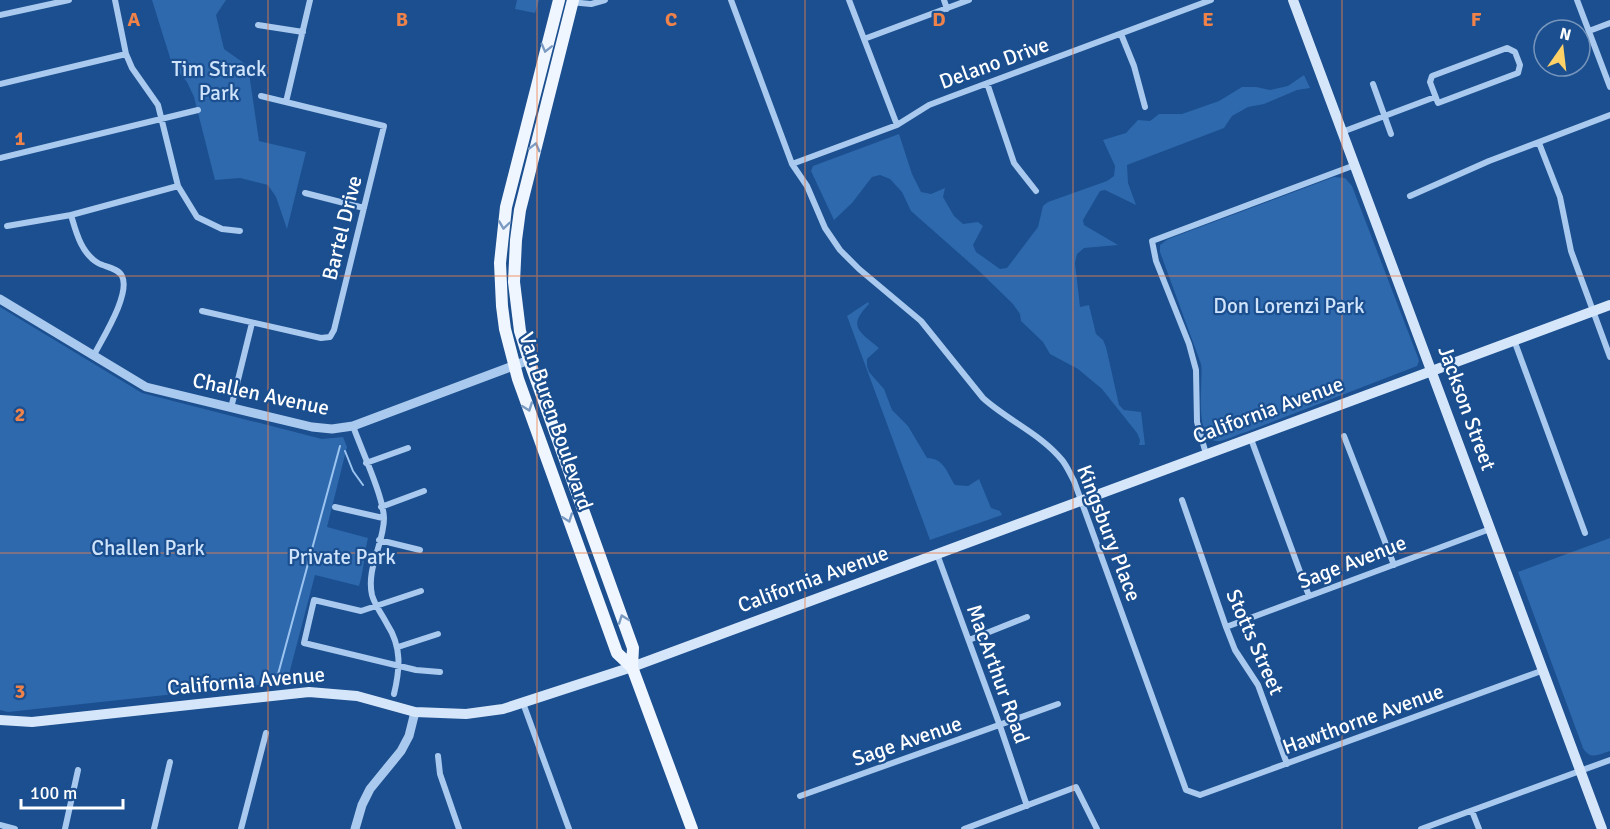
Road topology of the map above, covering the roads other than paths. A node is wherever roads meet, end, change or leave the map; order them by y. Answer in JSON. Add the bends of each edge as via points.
{"nodes":[{"id":1,"x":69,"y":0,"type":"edge"},
{"id":2,"x":115,"y":0,"type":"edge"},
{"id":3,"x":310,"y":0,"type":"edge"},
{"id":4,"x":605,"y":0,"type":"edge"},
{"id":5,"x":731,"y":0,"type":"edge"},
{"id":6,"x":849,"y":0,"type":"edge"},
{"id":7,"x":944,"y":0,"type":"edge"},
{"id":8,"x":969,"y":0,"type":"edge"},
{"id":9,"x":1211,"y":0,"type":"edge"},
{"id":10,"x":1293,"y":0,"type":"edge"},
{"id":11,"x":1577,"y":0,"type":"edge"},
{"id":12,"x":567,"y":1,"type":"edge"},
{"id":13,"x":947,"y":9,"type":"junction"},
{"id":14,"x":0,"y":15,"type":"edge"},
{"id":15,"x":1584,"y":18,"type":"edge"},
{"id":16,"x":1610,"y":23,"type":"edge"},
{"id":17,"x":258,"y":25,"type":"dead end"},
{"id":18,"x":1592,"y":30,"type":"edge"},
{"id":19,"x":303,"y":32,"type":"junction"},
{"id":20,"x":1121,"y":34,"type":"junction"},
{"id":21,"x":864,"y":39,"type":"junction"},
{"id":22,"x":1592,"y":39,"type":"edge"},
{"id":23,"x":126,"y":54,"type":"junction"},
{"id":24,"x":987,"y":83,"type":"junction"},
{"id":25,"x":0,"y":84,"type":"edge"},
{"id":26,"x":1373,"y":84,"type":"dead end"},
{"id":27,"x":1610,"y":87,"type":"edge"},
{"id":28,"x":261,"y":96,"type":"dead end"},
{"id":29,"x":1435,"y":97,"type":"junction"},
{"id":30,"x":286,"y":102,"type":"junction"},
{"id":31,"x":1145,"y":107,"type":"dead end"},
{"id":32,"x":198,"y":110,"type":"dead end"},
{"id":33,"x":1384,"y":116,"type":"junction"},
{"id":34,"x":1610,"y":116,"type":"edge"},
{"id":35,"x":162,"y":118,"type":"junction"},
{"id":36,"x":897,"y":125,"type":"junction"},
{"id":37,"x":1342,"y":132,"type":"junction"},
{"id":38,"x":1390,"y":134,"type":"dead end"},
{"id":39,"x":1539,"y":143,"type":"junction"},
{"id":40,"x":0,"y":158,"type":"edge"},
{"id":41,"x":517,"y":162,"type":"junction"},
{"id":42,"x":792,"y":165,"type":"junction"},
{"id":43,"x":1355,"y":165,"type":"junction"},
{"id":44,"x":178,"y":186,"type":"junction"},
{"id":45,"x":1036,"y":191,"type":"dead end"},
{"id":46,"x":305,"y":193,"type":"dead end"},
{"id":47,"x":1410,"y":196,"type":"dead end"},
{"id":48,"x":363,"y":208,"type":"junction"},
{"id":49,"x":71,"y":215,"type":"junction"},
{"id":50,"x":519,"y":216,"type":"junction"},
{"id":51,"x":7,"y":226,"type":"dead end"},
{"id":52,"x":240,"y":231,"type":"dead end"},
{"id":53,"x":500,"y":275,"type":"junction"},
{"id":54,"x":0,"y":299,"type":"edge"},
{"id":55,"x":1610,"y":304,"type":"edge"},
{"id":56,"x":202,"y":311,"type":"dead end"},
{"id":57,"x":1593,"y":311,"type":"junction"},
{"id":58,"x":519,"y":322,"type":"junction"},
{"id":59,"x":252,"y":323,"type":"junction"},
{"id":60,"x":1514,"y":340,"type":"junction"},
{"id":61,"x":94,"y":355,"type":"junction"},
{"id":62,"x":1610,"y":357,"type":"edge"},
{"id":63,"x":529,"y":360,"type":"junction"},
{"id":64,"x":514,"y":366,"type":"junction"},
{"id":65,"x":1432,"y":370,"type":"junction"},
{"id":66,"x":231,"y":408,"type":"junction"},
{"id":67,"x":353,"y":426,"type":"junction"},
{"id":68,"x":1344,"y":436,"type":"dead end"},
{"id":69,"x":1251,"y":439,"type":"junction"},
{"id":70,"x":408,"y":448,"type":"dead end"},
{"id":71,"x":1206,"y":453,"type":"junction"},
{"id":72,"x":366,"y":463,"type":"junction"},
{"id":73,"x":424,"y":492,"type":"dead end"},
{"id":74,"x":1081,"y":500,"type":"junction"},
{"id":75,"x":1182,"y":500,"type":"dead end"},
{"id":76,"x":335,"y":507,"type":"dead end"},
{"id":77,"x":381,"y":507,"type":"junction"},
{"id":78,"x":383,"y":518,"type":"junction"},
{"id":79,"x":1490,"y":529,"type":"junction"},
{"id":80,"x":1585,"y":533,"type":"dead end"},
{"id":81,"x":379,"y":540,"type":"junction"},
{"id":82,"x":420,"y":550,"type":"dead end"},
{"id":83,"x":937,"y":554,"type":"junction"},
{"id":84,"x":1394,"y":565,"type":"junction"},
{"id":85,"x":421,"y":591,"type":"dead end"},
{"id":86,"x":1309,"y":596,"type":"junction"},
{"id":87,"x":377,"y":606,"type":"junction"},
{"id":88,"x":1027,"y":618,"type":"dead end"},
{"id":89,"x":1226,"y":627,"type":"junction"},
{"id":90,"x":438,"y":634,"type":"dead end"},
{"id":91,"x":969,"y":640,"type":"junction"},
{"id":92,"x":398,"y":647,"type":"junction"},
{"id":93,"x":400,"y":666,"type":"junction"},
{"id":94,"x":632,"y":667,"type":"junction"},
{"id":95,"x":1544,"y":670,"type":"junction"},
{"id":96,"x":440,"y":672,"type":"dead end"},
{"id":97,"x":394,"y":694,"type":"dead end"},
{"id":98,"x":523,"y":703,"type":"junction"},
{"id":99,"x":1058,"y":704,"type":"dead end"},
{"id":100,"x":415,"y":712,"type":"junction"},
{"id":101,"x":0,"y":720,"type":"edge"},
{"id":102,"x":1000,"y":726,"type":"junction"},
{"id":103,"x":266,"y":733,"type":"dead end"},
{"id":104,"x":438,"y":756,"type":"dead end"},
{"id":105,"x":1610,"y":760,"type":"edge"},
{"id":106,"x":170,"y":762,"type":"dead end"},
{"id":107,"x":1287,"y":764,"type":"junction"},
{"id":108,"x":78,"y":770,"type":"dead end"},
{"id":109,"x":1581,"y":771,"type":"junction"},
{"id":110,"x":1192,"y":794,"type":"joint"},
{"id":111,"x":800,"y":796,"type":"dead end"},
{"id":112,"x":1026,"y":806,"type":"junction"},
{"id":113,"x":1472,"y":811,"type":"junction"},
{"id":114,"x":0,"y":825,"type":"edge"},
{"id":115,"x":979,"y":827,"type":"edge"},
{"id":116,"x":15,"y":829,"type":"edge"},
{"id":117,"x":65,"y":829,"type":"edge"},
{"id":118,"x":154,"y":829,"type":"edge"},
{"id":119,"x":241,"y":829,"type":"edge"},
{"id":120,"x":355,"y":829,"type":"edge"},
{"id":121,"x":459,"y":829,"type":"edge"},
{"id":122,"x":569,"y":829,"type":"edge"},
{"id":123,"x":692,"y":829,"type":"edge"},
{"id":124,"x":964,"y":829,"type":"edge"},
{"id":125,"x":1097,"y":829,"type":"edge"},
{"id":126,"x":1421,"y":829,"type":"edge"},
{"id":127,"x":1479,"y":829,"type":"edge"},
{"id":128,"x":1602,"y":829,"type":"edge"}],
"edges":[{"from":1,"to":14,"type":"street"},
{"from":2,"to":23,"type":"street"},
{"from":3,"to":19,"type":"street"},
{"from":4,"to":12,"type":"street","via":[[591,4]]},
{"from":5,"to":42,"type":"street","name":"Kingsbury Place"},
{"from":6,"to":21,"type":"street"},
{"from":7,"to":13,"type":"street"},
{"from":8,"to":13,"type":"street"},
{"from":9,"to":20,"type":"street","name":"Delano Drive"},
{"from":10,"to":37,"type":"main road","name":"Jackson Street"},
{"from":11,"to":15,"type":"street"},
{"from":12,"to":41,"type":"main road","name":"Van Buren Boulevard","one_way":true},
{"from":50,"to":12,"type":"main road","name":"Van Buren Boulevard","one_way":true},
{"from":13,"to":21,"type":"street"},
{"from":16,"to":18,"type":"street"},
{"from":17,"to":19,"type":"street"},
{"from":19,"to":30,"type":"street"},
{"from":20,"to":24,"type":"street","name":"Delano Drive"},
{"from":20,"to":31,"type":"street"},
{"from":21,"to":36,"type":"street"},
{"from":22,"to":27,"type":"street"},
{"from":23,"to":25,"type":"street"},
{"from":23,"to":35,"type":"street"},
{"from":24,"to":36,"type":"street","name":"Delano Drive","via":[[929,105]]},
{"from":24,"to":45,"type":"street","via":[[1014,163]]},
{"from":26,"to":33,"type":"street"},
{"from":28,"to":30,"type":"street"},
{"from":29,"to":29,"type":"street","via":[[1438,103],[1518,73],[1520,65],[1515,52],[1507,48],[1432,76]]},
{"from":29,"to":33,"type":"street"},
{"from":30,"to":48,"type":"street","name":"Bartel Drive","via":[[384,126]]},
{"from":32,"to":35,"type":"street"},
{"from":33,"to":37,"type":"street"},
{"from":33,"to":38,"type":"street"},
{"from":34,"to":39,"type":"street"},
{"from":35,"to":40,"type":"street"},
{"from":35,"to":44,"type":"street"},
{"from":36,"to":42,"type":"street","name":"Delano Drive"},
{"from":37,"to":43,"type":"main road","name":"Jackson Street"},
{"from":39,"to":47,"type":"street"},
{"from":39,"to":57,"type":"street","via":[[1560,197],[1571,250]]},
{"from":41,"to":50,"type":"main road","via":[[523,166],[516,202]]},
{"from":41,"to":53,"type":"main road","name":"Van Buren Boulevard","one_way":true,"via":[[504,222]]},
{"from":42,"to":74,"type":"street","name":"Kingsbury Place","via":[[840,250],[921,321],[987,402],[1062,460]]},
{"from":43,"to":65,"type":"main road","name":"Jackson Street"},
{"from":43,"to":71,"type":"street","via":[[1152,241],[1196,370],[1197,422]]},
{"from":44,"to":49,"type":"street"},
{"from":44,"to":52,"type":"street","via":[[197,217],[222,229]]},
{"from":46,"to":48,"type":"street"},
{"from":48,"to":59,"type":"street","name":"Bartel Drive","via":[[330,337]]},
{"from":49,"to":51,"type":"street"},
{"from":49,"to":61,"type":"street","via":[[85,252],[123,277],[117,312]]},
{"from":50,"to":58,"type":"main road","name":"Van Buren Boulevard","via":[[514,263]]},
{"from":53,"to":58,"type":"main road","via":[[509,282],[512,311]]},
{"from":53,"to":64,"type":"main road","name":"Van Buren Boulevard","via":[[505,329]]},
{"from":54,"to":61,"type":"street","name":"Challen Avenue"},
{"from":55,"to":57,"type":"main road","name":"California Avenue"},
{"from":56,"to":59,"type":"street"},
{"from":57,"to":60,"type":"main road","name":"California Avenue"},
{"from":57,"to":62,"type":"street"},
{"from":58,"to":63,"type":"main road","name":"Van Buren Boulevard"},
{"from":59,"to":66,"type":"street"},
{"from":60,"to":65,"type":"main road","name":"California Avenue"},
{"from":60,"to":80,"type":"street"},
{"from":61,"to":66,"type":"street","name":"Challen Avenue","via":[[146,387]]},
{"from":63,"to":64,"type":"street","name":"Challen Avenue"},
{"from":94,"to":63,"type":"main road","name":"Van Buren Boulevard","one_way":true,"via":[[633,648]]},
{"from":64,"to":67,"type":"street","name":"Challen Avenue"},
{"from":64,"to":94,"type":"main road","name":"Van Buren Boulevard","one_way":true,"via":[[617,653]]},
{"from":65,"to":69,"type":"main road","name":"California Avenue"},
{"from":65,"to":79,"type":"main road","name":"Jackson Street"},
{"from":66,"to":67,"type":"street","name":"Challen Avenue","via":[[312,427]]},
{"from":67,"to":72,"type":"street"},
{"from":68,"to":84,"type":"street"},
{"from":69,"to":71,"type":"main road","name":"California Avenue"},
{"from":69,"to":86,"type":"street"},
{"from":70,"to":72,"type":"street"},
{"from":71,"to":74,"type":"main road","name":"California Avenue"},
{"from":72,"to":77,"type":"street"},
{"from":73,"to":77,"type":"street"},
{"from":74,"to":83,"type":"main road","name":"California Avenue"},
{"from":74,"to":110,"type":"street","name":"Kingsbury Place","via":[[1186,790]]},
{"from":75,"to":89,"type":"street","name":"Stotts Street"},
{"from":76,"to":78,"type":"street"},
{"from":77,"to":78,"type":"street"},
{"from":78,"to":81,"type":"street"},
{"from":79,"to":84,"type":"street","name":"Sage Avenue"},
{"from":79,"to":95,"type":"main road","name":"Jackson Street"},
{"from":81,"to":82,"type":"street"},
{"from":81,"to":87,"type":"street","via":[[371,579]]},
{"from":83,"to":91,"type":"street","name":"MacArthur Road"},
{"from":83,"to":94,"type":"main road","name":"California Avenue"},
{"from":84,"to":86,"type":"street","name":"Sage Avenue"},
{"from":85,"to":87,"type":"street"},
{"from":86,"to":89,"type":"street","name":"Sage Avenue"},
{"from":87,"to":92,"type":"street"},
{"from":87,"to":93,"type":"street","via":[[360,610],[314,600],[304,643]]},
{"from":88,"to":91,"type":"street"},
{"from":89,"to":107,"type":"street","name":"Stotts Street","via":[[1258,685]]},
{"from":90,"to":92,"type":"street"},
{"from":91,"to":102,"type":"street","name":"MacArthur Road"},
{"from":92,"to":93,"type":"street"},
{"from":93,"to":96,"type":"street"},
{"from":93,"to":97,"type":"street"},
{"from":94,"to":98,"type":"main road","name":"California Avenue"},
{"from":94,"to":123,"type":"main road","name":"Van Buren Boulevard"},
{"from":95,"to":107,"type":"street","name":"Hawthorne Avenue"},
{"from":95,"to":109,"type":"main road","name":"Jackson Street"},
{"from":98,"to":100,"type":"main road","name":"California Avenue","via":[[466,714]]},
{"from":98,"to":122,"type":"street"},
{"from":99,"to":102,"type":"street","name":"Sage Avenue"},
{"from":100,"to":101,"type":"main road","name":"California Avenue","via":[[357,696],[309,692],[32,722]]},
{"from":100,"to":120,"type":"street","via":[[401,752],[370,789]]},
{"from":102,"to":111,"type":"street","name":"Sage Avenue"},
{"from":102,"to":112,"type":"street","name":"MacArthur Road"},
{"from":103,"to":119,"type":"street"},
{"from":104,"to":121,"type":"street","via":[[440,774]]},
{"from":105,"to":109,"type":"street"},
{"from":106,"to":118,"type":"street"},
{"from":107,"to":110,"type":"street","name":"Hawthorne Avenue","via":[[1200,795]]},
{"from":108,"to":117,"type":"street"},
{"from":109,"to":113,"type":"street"},
{"from":109,"to":128,"type":"main road","name":"Jackson Street"},
{"from":112,"to":115,"type":"street"},
{"from":112,"to":125,"type":"street","via":[[1076,788]]},
{"from":113,"to":126,"type":"street"},
{"from":113,"to":127,"type":"street"},
{"from":114,"to":116,"type":"street"},
{"from":115,"to":124,"type":"street"}]}
